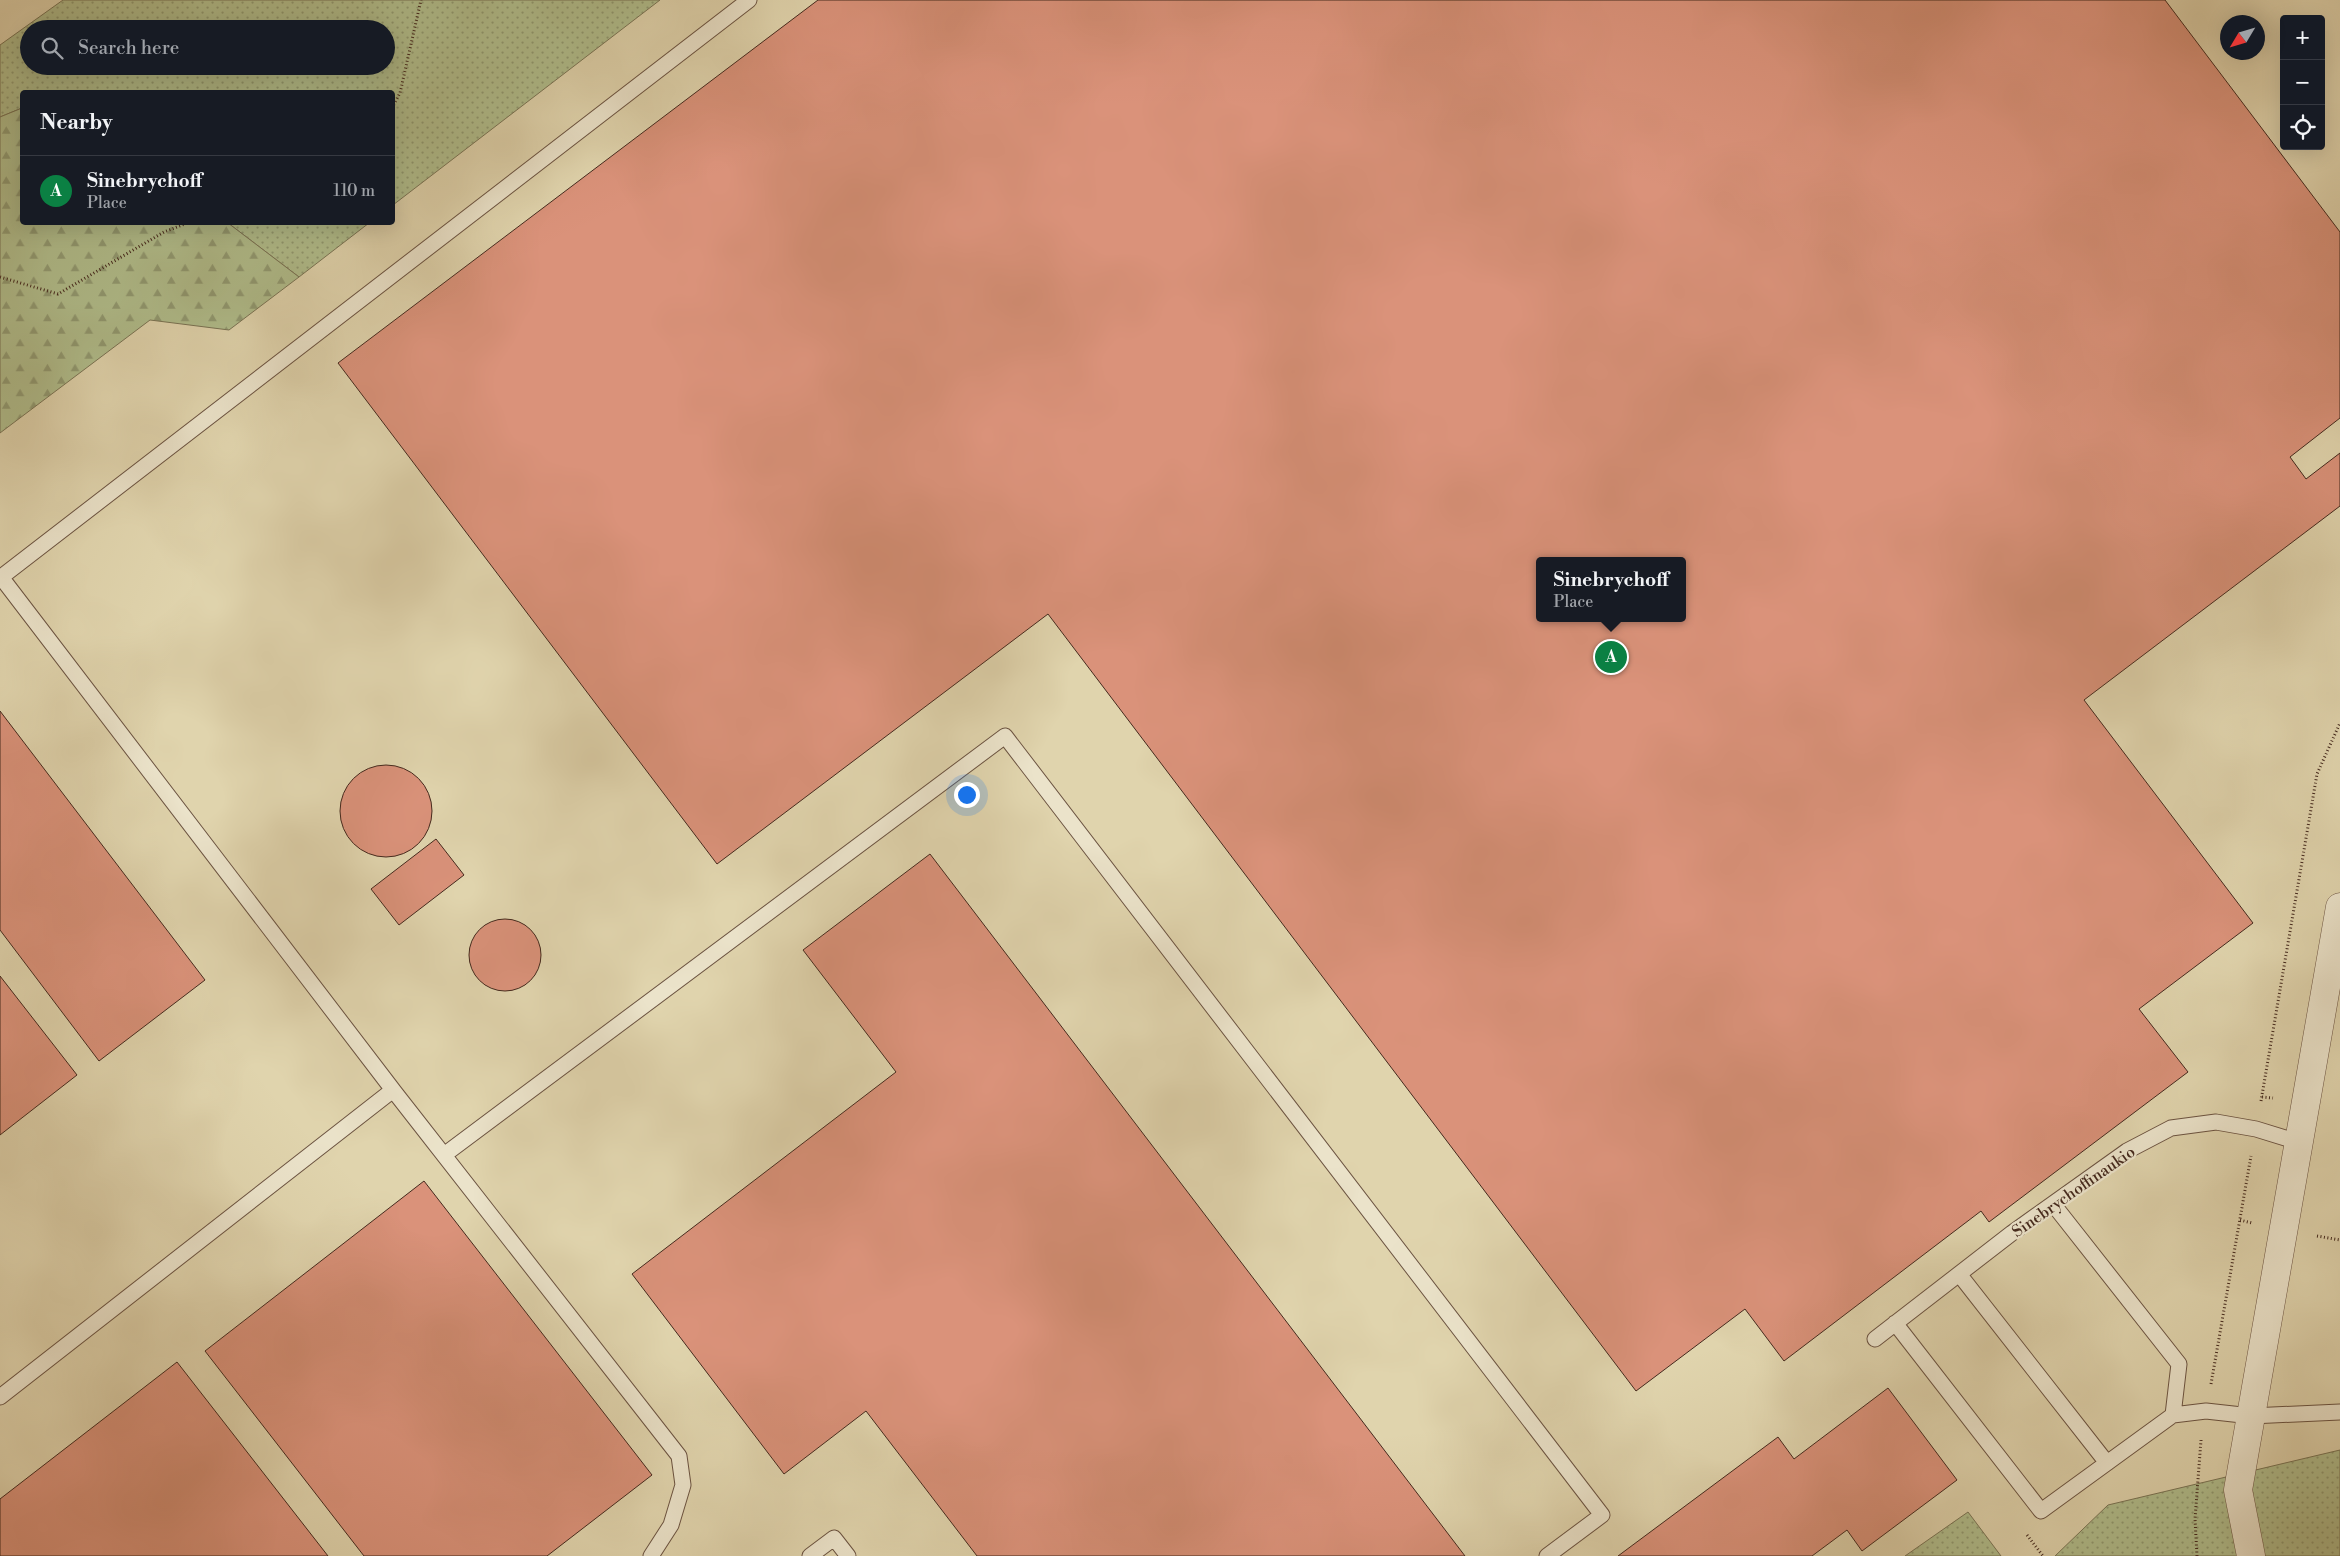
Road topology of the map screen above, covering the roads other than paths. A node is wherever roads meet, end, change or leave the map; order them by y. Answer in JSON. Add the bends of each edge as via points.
{"nodes":[{"id":1,"x":749,"y":0,"type":"edge"},
{"id":2,"x":0,"y":577,"type":"edge"},
{"id":3,"x":2340,"y":907,"type":"edge"},
{"id":4,"x":393,"y":1090,"type":"junction"},
{"id":5,"x":2298,"y":1142,"type":"junction"},
{"id":6,"x":444,"y":1155,"type":"junction"},
{"id":7,"x":2053,"y":1204,"type":"junction"},
{"id":8,"x":1959,"y":1274,"type":"junction"},
{"id":9,"x":1896,"y":1323,"type":"junction"},
{"id":10,"x":1875,"y":1339,"type":"dead end"},
{"id":11,"x":0,"y":1397,"type":"edge"},
{"id":12,"x":2340,"y":1412,"type":"edge"},
{"id":13,"x":2173,"y":1415,"type":"junction"},
{"id":14,"x":2251,"y":1416,"type":"junction"},
{"id":15,"x":2107,"y":1463,"type":"junction"},
{"id":16,"x":651,"y":1556,"type":"edge"},
{"id":17,"x":810,"y":1556,"type":"edge"},
{"id":18,"x":848,"y":1556,"type":"edge"},
{"id":19,"x":1547,"y":1556,"type":"edge"},
{"id":20,"x":2251,"y":1556,"type":"edge"}],
"edges":[{"from":1,"to":2,"type":"lane"},
{"from":2,"to":4,"type":"lane"},
{"from":3,"to":5,"type":"street"},
{"from":4,"to":6,"type":"lane"},
{"from":4,"to":11,"type":"lane"},
{"from":5,"to":7,"type":"lane","name":"Sinebrychoffinaukio","via":[[2256,1129],[2216,1122],[2171,1128],[2127,1151]]},
{"from":5,"to":14,"type":"street"},
{"from":6,"to":16,"type":"lane","via":[[679,1456],[684,1485],[671,1525]]},
{"from":6,"to":19,"type":"lane","via":[[1004,736],[1602,1515]]},
{"from":7,"to":8,"type":"lane","name":"Sinebrychoffinaukio"},
{"from":7,"to":13,"type":"lane","via":[[2179,1364]]},
{"from":8,"to":9,"type":"lane","name":"Sinebrychoffinaukio"},
{"from":8,"to":15,"type":"lane"},
{"from":9,"to":10,"type":"lane","name":"Sinebrychoffinaukio"},
{"from":9,"to":15,"type":"lane","via":[[2041,1511]]},
{"from":12,"to":14,"type":"lane"},
{"from":13,"to":14,"type":"lane","via":[[2206,1411]]},
{"from":13,"to":15,"type":"lane"},
{"from":14,"to":20,"type":"street","via":[[2238,1490]]},
{"from":17,"to":18,"type":"lane","via":[[834,1538]]}]}
